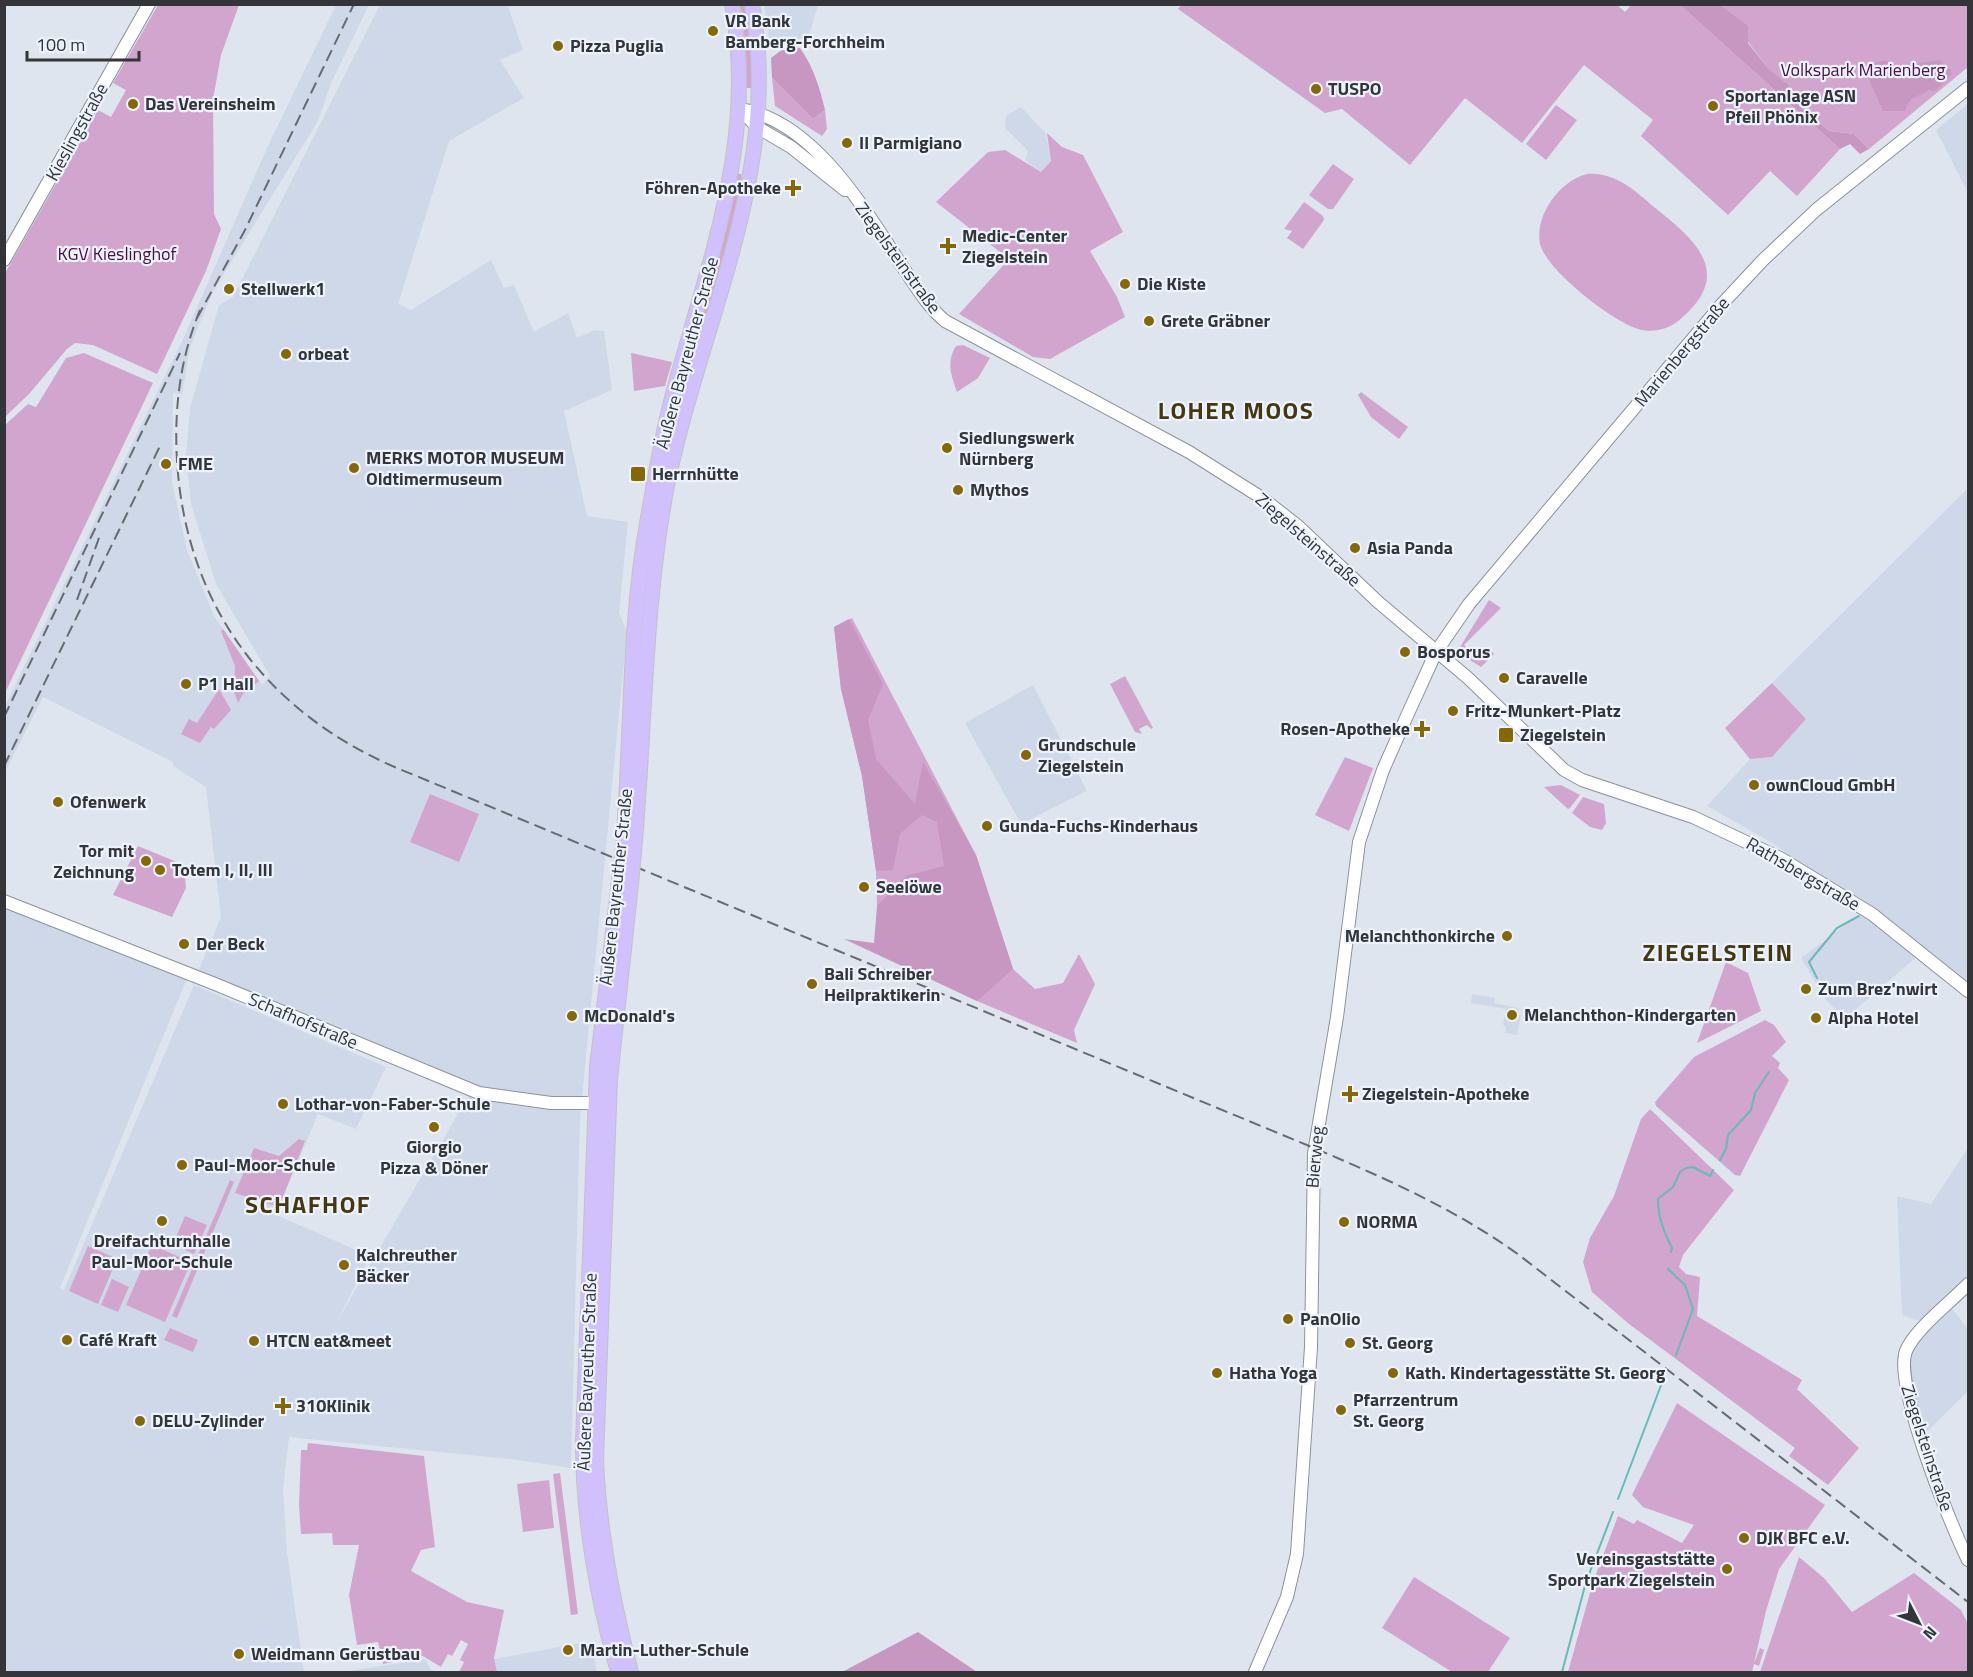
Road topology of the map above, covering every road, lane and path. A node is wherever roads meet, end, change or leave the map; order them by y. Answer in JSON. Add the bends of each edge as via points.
{"nodes":[{"id":1,"x":149,"y":4,"type":"edge"},
{"id":2,"x":732,"y":4,"type":"edge"},
{"id":3,"x":752,"y":4,"type":"edge"},
{"id":4,"x":1968,"y":88,"type":"edge"},
{"id":5,"x":740,"y":109,"type":"junction"},
{"id":6,"x":758,"y":112,"type":"junction"},
{"id":7,"x":757,"y":127,"type":"junction"},
{"id":8,"x":732,"y":175,"type":"junction"},
{"id":9,"x":749,"y":179,"type":"junction"},
{"id":10,"x":852,"y":195,"type":"junction"},
{"id":11,"x":4,"y":260,"type":"edge"},
{"id":12,"x":1436,"y":652,"type":"junction"},
{"id":13,"x":1617,"y":792,"type":"joint"},
{"id":14,"x":628,"y":850,"type":"junction"},
{"id":15,"x":4,"y":901,"type":"edge"},
{"id":16,"x":1968,"y":991,"type":"edge"},
{"id":17,"x":602,"y":1103,"type":"junction"},
{"id":18,"x":1968,"y":1284,"type":"edge"},
{"id":19,"x":1968,"y":1560,"type":"edge"},
{"id":20,"x":618,"y":1672,"type":"edge"},
{"id":21,"x":631,"y":1672,"type":"edge"},
{"id":22,"x":1255,"y":1672,"type":"edge"}],
"edges":[{"from":1,"to":11,"type":"main road","name":"Kieslingstraße"},
{"from":2,"to":5,"type":"main road","name":"Äußere Bayreuther Straße","via":[[740,62]]},
{"from":3,"to":6,"type":"main road","name":"Äußere Bayreuther Straße","via":[[758,52]]},
{"from":4,"to":12,"type":"main road","name":"Marienbergstraße","via":[[1816,210],[1744,279],[1487,582]]},
{"from":5,"to":6,"type":"main road"},
{"from":5,"to":7,"type":"main road","name":"Ziegelsteinstraße"},
{"from":5,"to":8,"type":"main road","name":"Äußere Bayreuther Straße"},
{"from":6,"to":7,"type":"main road","name":"Äußere Bayreuther Straße"},
{"from":6,"to":10,"type":"main road","name":"Ziegelsteinstraße","via":[[818,152],[837,171]]},
{"from":7,"to":9,"type":"main road","name":"Äußere Bayreuther Straße"},
{"from":7,"to":10,"type":"main road","name":"Ziegelsteinstraße","via":[[791,147]]},
{"from":8,"to":9,"type":"main road","via":[[742,171]]},
{"from":8,"to":14,"type":"main road","name":"Äußere Bayreuther Straße","via":[[714,254],[671,402],[646,528],[634,648]]},
{"from":9,"to":14,"type":"main road","name":"Äußere Bayreuther Straße","via":[[684,414],[664,506]]},
{"from":10,"to":12,"type":"main road","name":"Ziegelsteinstraße","via":[[928,304],[945,321],[1245,486],[1298,526]]},
{"from":12,"to":13,"type":"main road","name":"Ziegelsteinstraße","via":[[1564,770]]},
{"from":12,"to":22,"type":"main road","name":"Bierweg","via":[[1383,770],[1355,864],[1341,989],[1314,1153],[1311,1347],[1297,1554],[1287,1597]]},
{"from":13,"to":16,"type":"main road","name":"Rathsbergstraße","via":[[1693,817],[1795,866],[1872,914]]},
{"from":14,"to":17,"type":"main road","name":"Äußere Bayreuther Straße","bridge":true,"via":[[600,1037]]},
{"from":15,"to":17,"type":"main road","name":"Schafhofstraße","via":[[478,1093],[551,1103]]},
{"from":17,"to":20,"type":"main road","name":"Äußere Bayreuther Straße","via":[[583,1472],[596,1573]]},
{"from":17,"to":21,"type":"main road","name":"Äußere Bayreuther Straße","via":[[598,1501]]},
{"from":18,"to":19,"type":"main road","name":"Ziegelsteinstraße","via":[[1914,1339],[1903,1368],[1941,1496]]}]}
